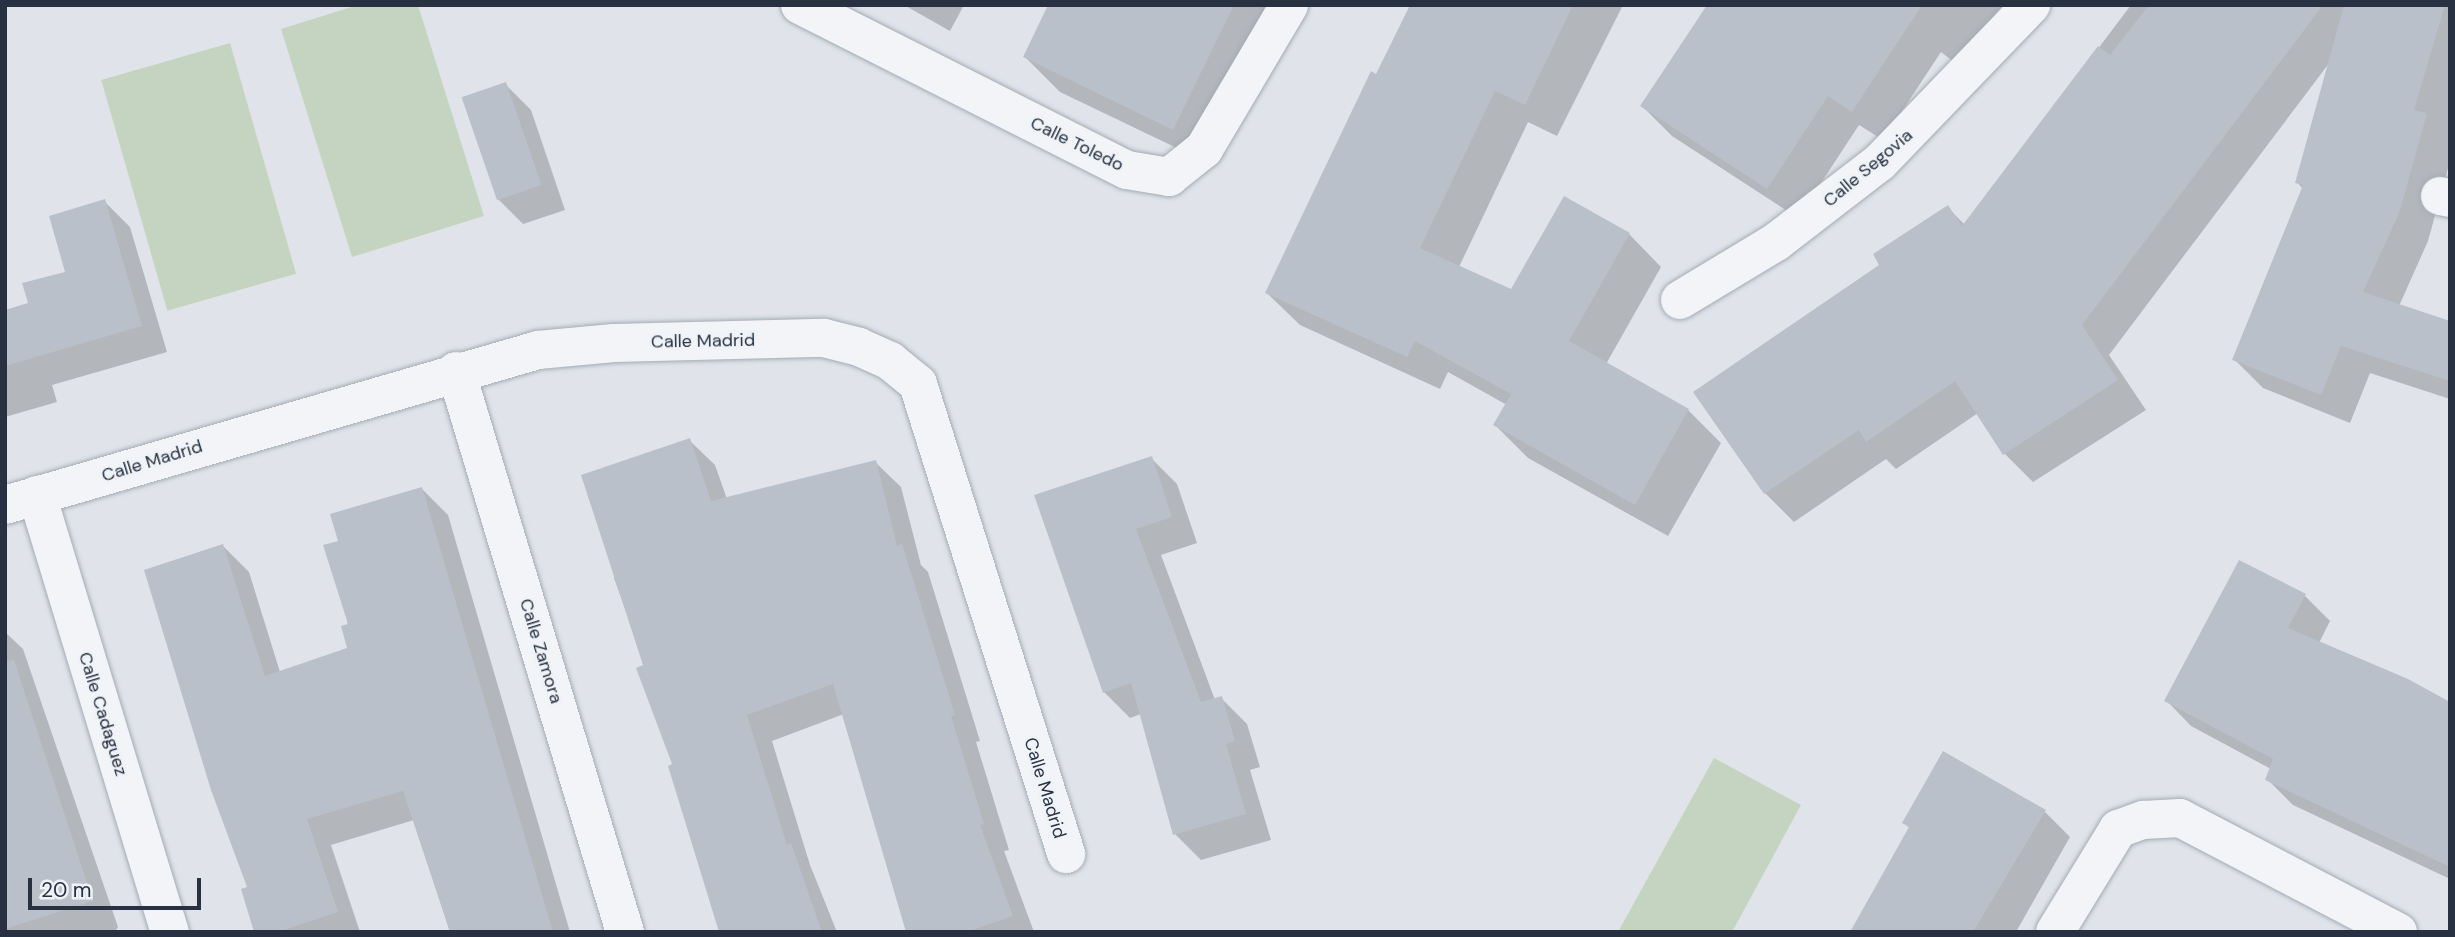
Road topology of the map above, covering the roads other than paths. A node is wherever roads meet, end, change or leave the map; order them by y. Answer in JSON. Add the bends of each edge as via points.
{"nodes":[{"id":1,"x":800,"y":5,"type":"edge"},
{"id":2,"x":1289,"y":5,"type":"edge"},
{"id":3,"x":2031,"y":5,"type":"edge"},
{"id":4,"x":1680,"y":300,"type":"dead end"},
{"id":5,"x":456,"y":371,"type":"junction"},
{"id":6,"x":21,"y":500,"type":"edge"},
{"id":7,"x":1066,"y":854,"type":"dead end"},
{"id":8,"x":170,"y":932,"type":"edge"},
{"id":9,"x":625,"y":932,"type":"edge"},
{"id":10,"x":2055,"y":932,"type":"edge"},
{"id":11,"x":2398,"y":932,"type":"edge"}],
"edges":[{"from":1,"to":2,"type":"street","name":"Calle Toledo","via":[[1127,170],[1169,177],[1204,149]]},
{"from":3,"to":4,"type":"street","name":"Calle Segovia","via":[[1880,162],[1776,242]]},
{"from":5,"to":6,"type":"street","name":"Calle Madrid"},
{"from":5,"to":7,"type":"street","name":"Calle Madrid","via":[[538,350],[627,342],[824,338],[890,361],[918,384]]},
{"from":5,"to":9,"type":"street","name":"Calle Zamora"},
{"from":6,"to":8,"type":"street","name":"Calle Cadaguez"},
{"from":10,"to":11,"type":"street","via":[[2118,829],[2143,820],[2180,818]]}]}
